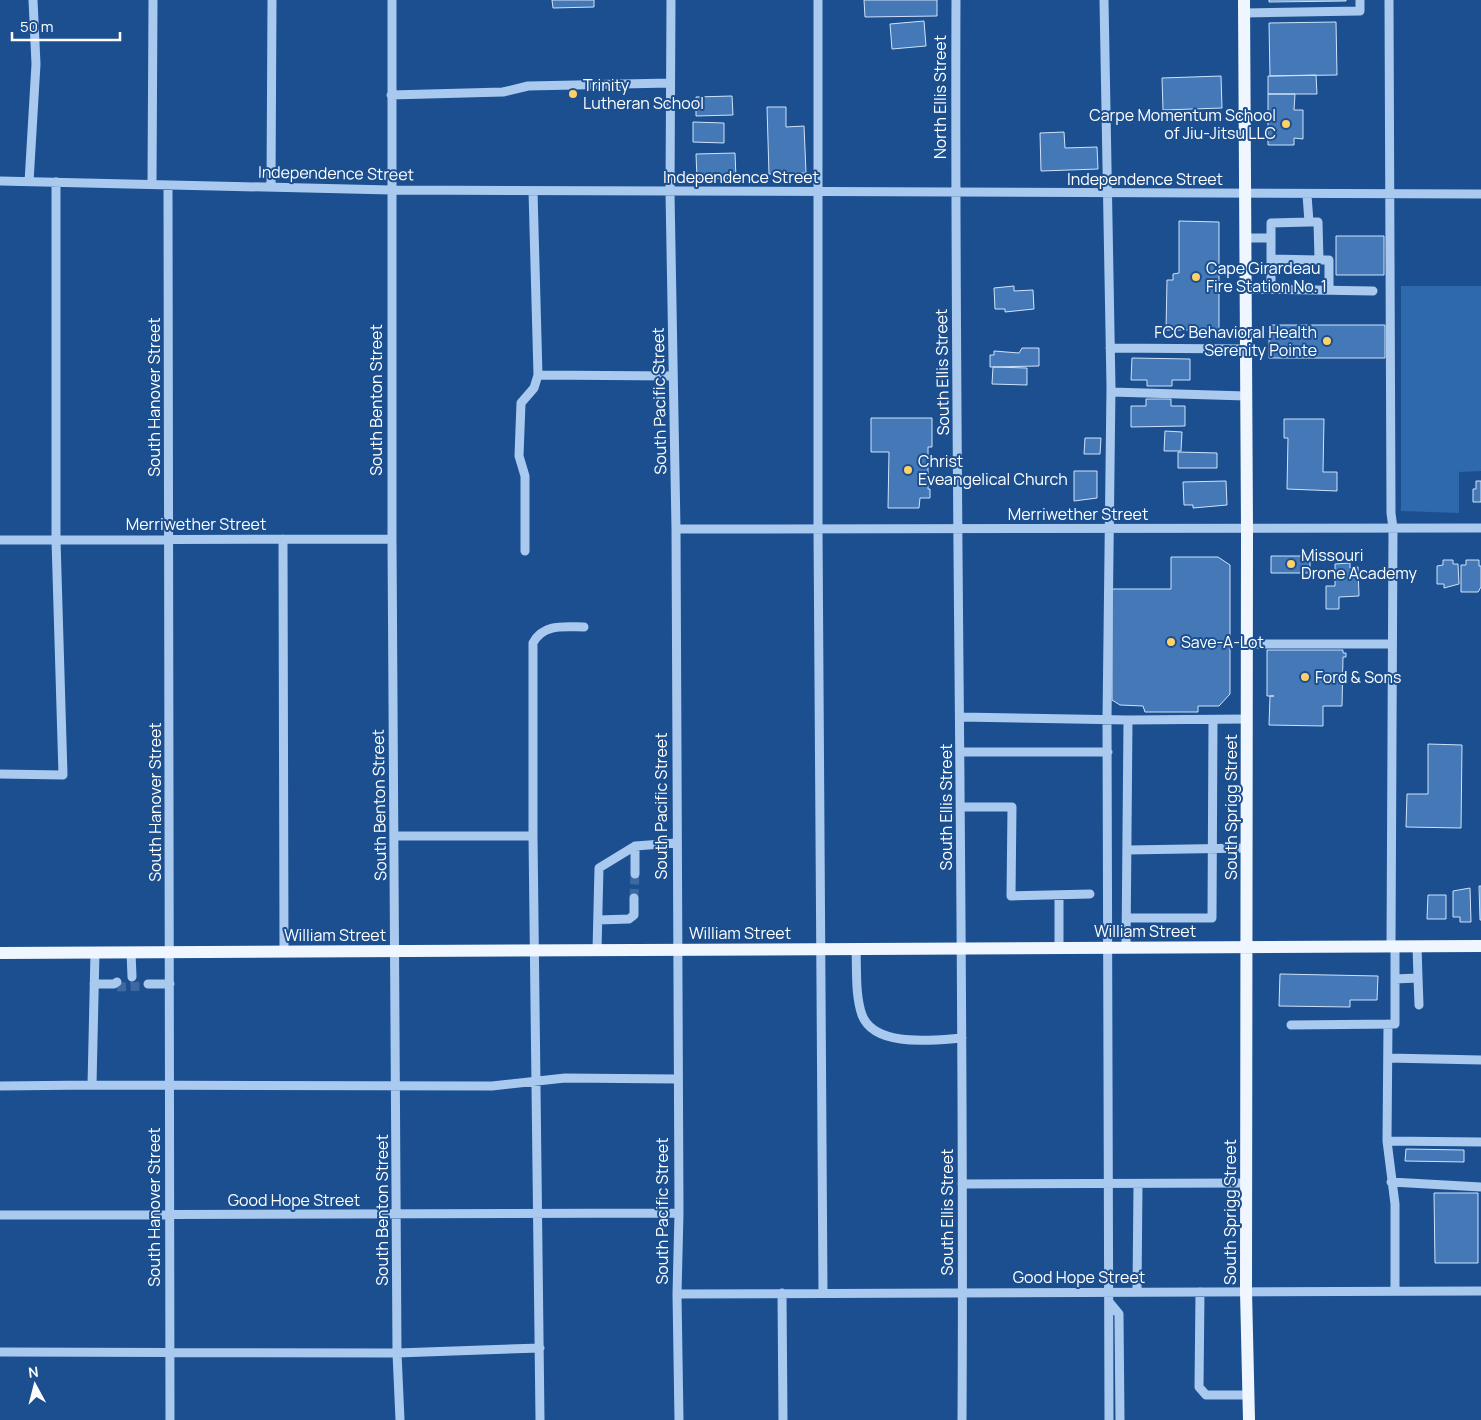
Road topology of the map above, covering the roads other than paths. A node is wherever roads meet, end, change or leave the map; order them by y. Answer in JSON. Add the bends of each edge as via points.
{"nodes":[{"id":1,"x":33,"y":0,"type":"edge"},
{"id":2,"x":153,"y":0,"type":"edge"},
{"id":3,"x":272,"y":0,"type":"edge"},
{"id":4,"x":392,"y":0,"type":"edge"},
{"id":5,"x":670,"y":0,"type":"edge"},
{"id":6,"x":818,"y":0,"type":"edge"},
{"id":7,"x":956,"y":0,"type":"edge"},
{"id":8,"x":1104,"y":0,"type":"edge"},
{"id":9,"x":1360,"y":0,"type":"edge"},
{"id":10,"x":1389,"y":0,"type":"edge"},
{"id":11,"x":1244,"y":6,"type":"edge"},
{"id":12,"x":670,"y":83,"type":"junction"},
{"id":13,"x":391,"y":95,"type":"junction"},
{"id":14,"x":0,"y":181,"type":"edge"},
{"id":15,"x":29,"y":182,"type":"junction"},
{"id":16,"x":56,"y":182,"type":"junction"},
{"id":17,"x":152,"y":184,"type":"junction"},
{"id":18,"x":168,"y":185,"type":"junction"},
{"id":19,"x":271,"y":187,"type":"junction"},
{"id":20,"x":391,"y":190,"type":"junction"},
{"id":21,"x":533,"y":191,"type":"junction"},
{"id":22,"x":670,"y":192,"type":"junction"},
{"id":23,"x":817,"y":192,"type":"junction"},
{"id":24,"x":955,"y":193,"type":"junction"},
{"id":25,"x":1106,"y":194,"type":"junction"},
{"id":26,"x":1244,"y":194,"type":"junction"},
{"id":27,"x":1390,"y":194,"type":"junction"},
{"id":28,"x":1481,"y":194,"type":"edge"},
{"id":29,"x":1307,"y":195,"type":"junction"},
{"id":30,"x":1309,"y":222,"type":"junction"},
{"id":31,"x":1246,"y":238,"type":"junction"},
{"id":32,"x":1271,"y":238,"type":"junction"},
{"id":33,"x":1270,"y":259,"type":"junction"},
{"id":34,"x":1319,"y":260,"type":"junction"},
{"id":35,"x":1246,"y":289,"type":"junction"},
{"id":36,"x":1271,"y":290,"type":"junction"},
{"id":37,"x":1329,"y":290,"type":"junction"},
{"id":38,"x":1373,"y":291,"type":"dead end"},
{"id":39,"x":1110,"y":348,"type":"junction"},
{"id":40,"x":1246,"y":349,"type":"junction"},
{"id":41,"x":538,"y":376,"type":"junction"},
{"id":42,"x":673,"y":376,"type":"junction"},
{"id":43,"x":1111,"y":392,"type":"junction"},
{"id":44,"x":1246,"y":396,"type":"junction"},
{"id":45,"x":1393,"y":528,"type":"junction"},
{"id":46,"x":1481,"y":528,"type":"edge"},
{"id":47,"x":676,"y":529,"type":"junction"},
{"id":48,"x":818,"y":529,"type":"junction"},
{"id":49,"x":958,"y":529,"type":"junction"},
{"id":50,"x":1108,"y":529,"type":"junction"},
{"id":51,"x":1247,"y":529,"type":"junction"},
{"id":52,"x":169,"y":539,"type":"junction"},
{"id":53,"x":283,"y":539,"type":"junction"},
{"id":54,"x":392,"y":539,"type":"junction"},
{"id":55,"x":0,"y":540,"type":"edge"},
{"id":56,"x":56,"y":540,"type":"junction"},
{"id":57,"x":525,"y":551,"type":"dead end"},
{"id":58,"x":584,"y":627,"type":"dead end"},
{"id":59,"x":1247,"y":644,"type":"junction"},
{"id":60,"x":1392,"y":644,"type":"junction"},
{"id":61,"x":960,"y":717,"type":"junction"},
{"id":62,"x":1107,"y":719,"type":"junction"},
{"id":63,"x":1247,"y":719,"type":"junction"},
{"id":64,"x":1128,"y":720,"type":"junction"},
{"id":65,"x":1213,"y":720,"type":"junction"},
{"id":66,"x":960,"y":752,"type":"junction"},
{"id":67,"x":1108,"y":752,"type":"junction"},
{"id":68,"x":0,"y":774,"type":"edge"},
{"id":69,"x":961,"y":807,"type":"junction"},
{"id":70,"x":395,"y":836,"type":"junction"},
{"id":71,"x":533,"y":836,"type":"junction"},
{"id":72,"x":676,"y":843,"type":"junction"},
{"id":73,"x":635,"y":846,"type":"junction"},
{"id":74,"x":1247,"y":848,"type":"junction"},
{"id":75,"x":1212,"y":849,"type":"junction"},
{"id":76,"x":1128,"y":850,"type":"junction"},
{"id":77,"x":635,"y":874,"type":"tunnel mouth"},
{"id":78,"x":1090,"y":894,"type":"dead end"},
{"id":79,"x":1059,"y":896,"type":"junction"},
{"id":80,"x":634,"y":898,"type":"tunnel mouth"},
{"id":81,"x":1127,"y":918,"type":"junction"},
{"id":82,"x":598,"y":920,"type":"junction"},
{"id":83,"x":1418,"y":946,"type":"junction"},
{"id":84,"x":1481,"y":946,"type":"edge"},
{"id":85,"x":1109,"y":947,"type":"junction"},
{"id":86,"x":1247,"y":947,"type":"junction"},
{"id":87,"x":1393,"y":947,"type":"junction"},
{"id":88,"x":962,"y":948,"type":"junction"},
{"id":89,"x":1059,"y":948,"type":"junction"},
{"id":90,"x":1126,"y":948,"type":"junction"},
{"id":91,"x":821,"y":949,"type":"junction"},
{"id":92,"x":856,"y":949,"type":"junction"},
{"id":93,"x":534,"y":950,"type":"junction"},
{"id":94,"x":597,"y":950,"type":"junction"},
{"id":95,"x":676,"y":950,"type":"junction"},
{"id":96,"x":396,"y":951,"type":"junction"},
{"id":97,"x":95,"y":952,"type":"junction"},
{"id":98,"x":131,"y":952,"type":"junction"},
{"id":99,"x":170,"y":952,"type":"junction"},
{"id":100,"x":284,"y":952,"type":"junction"},
{"id":101,"x":0,"y":953,"type":"edge"},
{"id":102,"x":132,"y":977,"type":"dead end"},
{"id":103,"x":1418,"y":978,"type":"junction"},
{"id":104,"x":1395,"y":979,"type":"junction"},
{"id":105,"x":94,"y":984,"type":"junction"},
{"id":106,"x":145,"y":984,"type":"tunnel mouth"},
{"id":107,"x":170,"y":984,"type":"junction"},
{"id":108,"x":116,"y":985,"type":"tunnel mouth"},
{"id":109,"x":1419,"y":1005,"type":"dead end"},
{"id":110,"x":1388,"y":1024,"type":"junction"},
{"id":111,"x":1291,"y":1025,"type":"dead end"},
{"id":112,"x":962,"y":1038,"type":"junction"},
{"id":113,"x":1388,"y":1058,"type":"junction"},
{"id":114,"x":1481,"y":1060,"type":"edge"},
{"id":115,"x":677,"y":1079,"type":"junction"},
{"id":116,"x":538,"y":1081,"type":"junction"},
{"id":117,"x":92,"y":1085,"type":"junction"},
{"id":118,"x":0,"y":1086,"type":"edge"},
{"id":119,"x":170,"y":1086,"type":"junction"},
{"id":120,"x":396,"y":1086,"type":"junction"},
{"id":121,"x":1387,"y":1141,"type":"junction"},
{"id":122,"x":1481,"y":1142,"type":"edge"},
{"id":123,"x":1246,"y":1182,"type":"junction"},
{"id":124,"x":1391,"y":1182,"type":"junction"},
{"id":125,"x":962,"y":1184,"type":"junction"},
{"id":126,"x":1109,"y":1184,"type":"junction"},
{"id":127,"x":1138,"y":1184,"type":"junction"},
{"id":128,"x":1481,"y":1187,"type":"edge"},
{"id":129,"x":678,"y":1213,"type":"junction"},
{"id":130,"x":539,"y":1214,"type":"junction"},
{"id":131,"x":0,"y":1215,"type":"edge"},
{"id":132,"x":169,"y":1215,"type":"junction"},
{"id":133,"x":398,"y":1215,"type":"junction"},
{"id":134,"x":1481,"y":1290,"type":"edge"},
{"id":135,"x":1246,"y":1291,"type":"junction"},
{"id":136,"x":1395,"y":1291,"type":"junction"},
{"id":137,"x":1109,"y":1292,"type":"junction"},
{"id":138,"x":1137,"y":1292,"type":"junction"},
{"id":139,"x":1200,"y":1292,"type":"junction"},
{"id":140,"x":782,"y":1293,"type":"junction"},
{"id":141,"x":823,"y":1293,"type":"junction"},
{"id":142,"x":962,"y":1293,"type":"junction"},
{"id":143,"x":677,"y":1294,"type":"junction"},
{"id":144,"x":1109,"y":1302,"type":"junction"},
{"id":145,"x":540,"y":1348,"type":"junction"},
{"id":146,"x":0,"y":1352,"type":"edge"},
{"id":147,"x":169,"y":1352,"type":"junction"},
{"id":148,"x":397,"y":1353,"type":"junction"},
{"id":149,"x":1248,"y":1395,"type":"junction"},
{"id":150,"x":170,"y":1420,"type":"edge"},
{"id":151,"x":400,"y":1420,"type":"edge"},
{"id":152,"x":540,"y":1420,"type":"edge"},
{"id":153,"x":679,"y":1420,"type":"edge"},
{"id":154,"x":783,"y":1420,"type":"edge"},
{"id":155,"x":962,"y":1420,"type":"edge"},
{"id":156,"x":1109,"y":1420,"type":"edge"},
{"id":157,"x":1120,"y":1420,"type":"edge"},
{"id":158,"x":1249,"y":1420,"type":"edge"}],
"edges":[{"from":1,"to":15,"type":"street","via":[[36,64]]},
{"from":2,"to":17,"type":"street"},
{"from":3,"to":19,"type":"street"},
{"from":4,"to":13,"type":"street","name":"South Benton Street"},
{"from":5,"to":12,"type":"street","name":"South Pacific Street"},
{"from":6,"to":23,"type":"street"},
{"from":7,"to":24,"type":"street","name":"North Ellis Street"},
{"from":8,"to":25,"type":"street"},
{"from":9,"to":11,"type":"street","via":[[1360,11]]},
{"from":10,"to":27,"type":"street"},
{"from":11,"to":26,"type":"main road","name":"South Sprigg Street"},
{"from":12,"to":13,"type":"street","via":[[528,86],[503,92]]},
{"from":12,"to":22,"type":"street","name":"South Pacific Street"},
{"from":13,"to":20,"type":"street","name":"South Benton Street"},
{"from":14,"to":15,"type":"street","name":"Independence Street"},
{"from":15,"to":16,"type":"street","name":"Independence Street"},
{"from":16,"to":17,"type":"street","name":"Independence Street"},
{"from":16,"to":56,"type":"street"},
{"from":17,"to":18,"type":"street","name":"Independence Street"},
{"from":18,"to":19,"type":"street","name":"Independence Street"},
{"from":18,"to":52,"type":"street","name":"South Hanover Street"},
{"from":19,"to":20,"type":"street","name":"Independence Street"},
{"from":20,"to":21,"type":"street","name":"Independence Street"},
{"from":20,"to":54,"type":"street","name":"South Benton Street"},
{"from":21,"to":22,"type":"street","name":"Independence Street"},
{"from":21,"to":41,"type":"street"},
{"from":22,"to":23,"type":"street","name":"Independence Street"},
{"from":22,"to":42,"type":"street","name":"South Pacific Street"},
{"from":23,"to":24,"type":"street","name":"Independence Street"},
{"from":23,"to":48,"type":"street"},
{"from":24,"to":25,"type":"street","name":"Independence Street"},
{"from":24,"to":49,"type":"street","name":"South Ellis Street"},
{"from":25,"to":26,"type":"street","name":"Independence Street"},
{"from":25,"to":39,"type":"street"},
{"from":26,"to":29,"type":"street","name":"Independence Street"},
{"from":26,"to":31,"type":"main road","name":"South Sprigg Street"},
{"from":27,"to":28,"type":"street","name":"Independence Street"},
{"from":27,"to":29,"type":"street","name":"Independence Street"},
{"from":27,"to":45,"type":"street"},
{"from":29,"to":30,"type":"street"},
{"from":30,"to":32,"type":"street","via":[[1271,223]]},
{"from":30,"to":34,"type":"street","via":[[1318,222]]},
{"from":31,"to":32,"type":"street"},
{"from":31,"to":35,"type":"main road","name":"South Sprigg Street"},
{"from":32,"to":33,"type":"street"},
{"from":33,"to":34,"type":"street"},
{"from":33,"to":36,"type":"street"},
{"from":34,"to":37,"type":"street","via":[[1329,260]]},
{"from":35,"to":36,"type":"street"},
{"from":35,"to":40,"type":"main road","name":"South Sprigg Street"},
{"from":36,"to":37,"type":"street"},
{"from":37,"to":38,"type":"street"},
{"from":39,"to":40,"type":"street"},
{"from":39,"to":43,"type":"street"},
{"from":40,"to":44,"type":"main road","name":"South Sprigg Street"},
{"from":41,"to":42,"type":"street"},
{"from":41,"to":57,"type":"street","via":[[534,388],[521,403]]},
{"from":42,"to":47,"type":"street","name":"South Pacific Street"},
{"from":43,"to":44,"type":"street"},
{"from":43,"to":50,"type":"street"},
{"from":44,"to":51,"type":"main road","name":"South Sprigg Street"},
{"from":45,"to":46,"type":"street","name":"Merriwether Street"},
{"from":45,"to":51,"type":"street","name":"Merriwether Street"},
{"from":45,"to":60,"type":"street"},
{"from":47,"to":48,"type":"street","name":"Merriwether Street"},
{"from":47,"to":72,"type":"street","name":"South Pacific Street"},
{"from":48,"to":49,"type":"street","name":"Merriwether Street"},
{"from":48,"to":91,"type":"street"},
{"from":49,"to":50,"type":"street","name":"Merriwether Street"},
{"from":49,"to":61,"type":"street","name":"South Ellis Street"},
{"from":50,"to":51,"type":"street","name":"Merriwether Street"},
{"from":50,"to":62,"type":"street"},
{"from":51,"to":59,"type":"main road","name":"South Sprigg Street"},
{"from":52,"to":53,"type":"street","name":"Merriwether Street"},
{"from":52,"to":56,"type":"street","name":"Merriwether Street"},
{"from":52,"to":99,"type":"street","name":"South Hanover Street"},
{"from":53,"to":54,"type":"street","name":"Merriwether Street"},
{"from":53,"to":100,"type":"street"},
{"from":54,"to":70,"type":"street","name":"South Benton Street"},
{"from":55,"to":56,"type":"street","name":"Merriwether Street"},
{"from":56,"to":68,"type":"street","via":[[63,775]]},
{"from":58,"to":71,"type":"street","via":[[544,630],[533,643]]},
{"from":59,"to":60,"type":"street"},
{"from":59,"to":63,"type":"main road","name":"South Sprigg Street"},
{"from":60,"to":87,"type":"street"},
{"from":61,"to":62,"type":"street"},
{"from":61,"to":66,"type":"street","name":"South Ellis Street"},
{"from":62,"to":64,"type":"street"},
{"from":62,"to":67,"type":"street"},
{"from":63,"to":65,"type":"street"},
{"from":63,"to":74,"type":"main road","name":"South Sprigg Street"},
{"from":64,"to":65,"type":"street"},
{"from":64,"to":76,"type":"street"},
{"from":65,"to":75,"type":"street"},
{"from":66,"to":67,"type":"street"},
{"from":66,"to":69,"type":"street","name":"South Ellis Street"},
{"from":67,"to":85,"type":"street"},
{"from":69,"to":79,"type":"street","via":[[1012,807],[1011,896]]},
{"from":69,"to":88,"type":"street","name":"South Ellis Street"},
{"from":70,"to":71,"type":"street"},
{"from":70,"to":96,"type":"street","name":"South Benton Street"},
{"from":71,"to":93,"type":"street"},
{"from":72,"to":73,"type":"street"},
{"from":72,"to":95,"type":"street","name":"South Pacific Street"},
{"from":73,"to":77,"type":"street"},
{"from":73,"to":82,"type":"street","via":[[599,868]]},
{"from":74,"to":75,"type":"street"},
{"from":74,"to":86,"type":"main road","name":"South Sprigg Street"},
{"from":75,"to":76,"type":"street"},
{"from":75,"to":81,"type":"street","via":[[1212,918]]},
{"from":76,"to":81,"type":"street"},
{"from":78,"to":79,"type":"street"},
{"from":79,"to":89,"type":"street"},
{"from":80,"to":82,"type":"street","via":[[634,915],[629,919]]},
{"from":81,"to":90,"type":"street"},
{"from":82,"to":94,"type":"street"},
{"from":83,"to":84,"type":"main road","name":"William Street"},
{"from":83,"to":87,"type":"main road","name":"William Street"},
{"from":83,"to":103,"type":"street"},
{"from":85,"to":89,"type":"main road","name":"William Street"},
{"from":85,"to":90,"type":"main road","name":"William Street"},
{"from":85,"to":126,"type":"street"},
{"from":86,"to":87,"type":"main road","name":"William Street"},
{"from":86,"to":90,"type":"main road","name":"William Street"},
{"from":86,"to":123,"type":"main road","name":"South Sprigg Street"},
{"from":87,"to":104,"type":"street"},
{"from":88,"to":89,"type":"main road","name":"William Street"},
{"from":88,"to":92,"type":"main road","name":"William Street"},
{"from":88,"to":112,"type":"street","name":"South Ellis Street"},
{"from":91,"to":92,"type":"main road","name":"William Street"},
{"from":91,"to":95,"type":"main road","name":"William Street"},
{"from":91,"to":141,"type":"street"},
{"from":92,"to":112,"type":"street","via":[[858,994],[862,1015],[870,1028],[899,1039]]},
{"from":93,"to":94,"type":"main road","name":"William Street"},
{"from":93,"to":96,"type":"main road","name":"William Street"},
{"from":93,"to":116,"type":"street"},
{"from":94,"to":95,"type":"main road","name":"William Street"},
{"from":95,"to":115,"type":"street","name":"South Pacific Street"},
{"from":96,"to":100,"type":"main road","name":"William Street"},
{"from":96,"to":120,"type":"street","name":"South Benton Street"},
{"from":97,"to":98,"type":"main road","name":"William Street"},
{"from":97,"to":101,"type":"main road","name":"William Street"},
{"from":97,"to":105,"type":"street"},
{"from":98,"to":99,"type":"main road","name":"William Street"},
{"from":98,"to":102,"type":"street"},
{"from":99,"to":100,"type":"main road","name":"William Street"},
{"from":99,"to":107,"type":"street","name":"South Hanover Street"},
{"from":103,"to":104,"type":"street"},
{"from":103,"to":109,"type":"street"},
{"from":104,"to":110,"type":"street","via":[[1395,1024]]},
{"from":105,"to":108,"type":"street"},
{"from":105,"to":117,"type":"street"},
{"from":106,"to":107,"type":"street"},
{"from":107,"to":119,"type":"street","name":"South Hanover Street"},
{"from":110,"to":111,"type":"street"},
{"from":110,"to":113,"type":"street"},
{"from":112,"to":125,"type":"street","name":"South Ellis Street"},
{"from":113,"to":114,"type":"street"},
{"from":113,"to":121,"type":"street"},
{"from":115,"to":116,"type":"street","via":[[565,1078]]},
{"from":115,"to":129,"type":"street","name":"South Pacific Street"},
{"from":116,"to":120,"type":"street","via":[[492,1086]]},
{"from":116,"to":130,"type":"street"},
{"from":117,"to":118,"type":"street"},
{"from":117,"to":119,"type":"street"},
{"from":119,"to":120,"type":"street"},
{"from":119,"to":132,"type":"street","name":"South Hanover Street"},
{"from":120,"to":133,"type":"street","name":"South Benton Street"},
{"from":121,"to":122,"type":"street"},
{"from":121,"to":124,"type":"street"},
{"from":123,"to":127,"type":"street"},
{"from":123,"to":135,"type":"main road","name":"South Sprigg Street"},
{"from":124,"to":128,"type":"street"},
{"from":124,"to":136,"type":"street","via":[[1395,1204]]},
{"from":125,"to":126,"type":"street"},
{"from":125,"to":142,"type":"street","name":"South Ellis Street"},
{"from":126,"to":127,"type":"street"},
{"from":126,"to":137,"type":"street"},
{"from":127,"to":138,"type":"street"},
{"from":129,"to":130,"type":"street","name":"Good Hope Street"},
{"from":129,"to":143,"type":"street","name":"South Pacific Street"},
{"from":130,"to":133,"type":"street","name":"Good Hope Street"},
{"from":130,"to":145,"type":"street"},
{"from":131,"to":132,"type":"street","name":"Good Hope Street"},
{"from":132,"to":133,"type":"street","name":"Good Hope Street"},
{"from":132,"to":147,"type":"street","name":"South Hanover Street"},
{"from":133,"to":148,"type":"street","name":"South Benton Street"},
{"from":134,"to":136,"type":"street","name":"Good Hope Street"},
{"from":135,"to":136,"type":"street","name":"Good Hope Street"},
{"from":135,"to":139,"type":"street","name":"Good Hope Street"},
{"from":135,"to":149,"type":"main road","name":"South Sprigg Street"},
{"from":137,"to":138,"type":"street","name":"Good Hope Street"},
{"from":137,"to":142,"type":"street","name":"Good Hope Street"},
{"from":137,"to":144,"type":"street"},
{"from":138,"to":139,"type":"street","name":"Good Hope Street"},
{"from":139,"to":149,"type":"street","via":[[1199,1387],[1206,1395]]},
{"from":140,"to":141,"type":"street","name":"Good Hope Street"},
{"from":140,"to":143,"type":"street","name":"Good Hope Street"},
{"from":140,"to":154,"type":"street"},
{"from":141,"to":142,"type":"street","name":"Good Hope Street"},
{"from":142,"to":155,"type":"street","name":"South Ellis Street"},
{"from":143,"to":153,"type":"street","name":"South Pacific Street"},
{"from":144,"to":156,"type":"street"},
{"from":144,"to":157,"type":"street","via":[[1119,1314]]},
{"from":145,"to":148,"type":"street"},
{"from":145,"to":152,"type":"street"},
{"from":146,"to":147,"type":"street"},
{"from":147,"to":148,"type":"street"},
{"from":147,"to":150,"type":"street","name":"South Hanover Street"},
{"from":148,"to":151,"type":"street","name":"South Benton Street"},
{"from":149,"to":158,"type":"main road","name":"South Sprigg Street"}]}
